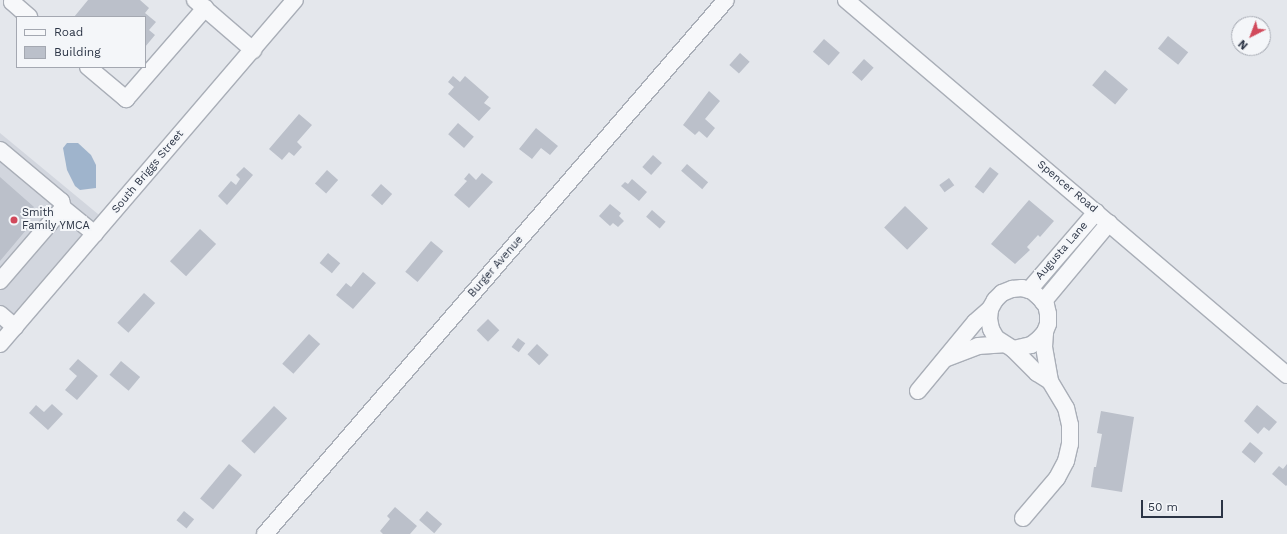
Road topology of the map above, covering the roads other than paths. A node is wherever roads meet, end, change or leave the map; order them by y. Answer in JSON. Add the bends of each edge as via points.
{"nodes":[{"id":1,"x":13,"y":0,"type":"edge"},
{"id":2,"x":295,"y":0,"type":"edge"},
{"id":3,"x":726,"y":0,"type":"edge"},
{"id":4,"x":846,"y":0,"type":"edge"},
{"id":5,"x":200,"y":4,"type":"edge"},
{"id":6,"x":28,"y":16,"type":"edge"},
{"id":7,"x":253,"y":50,"type":"junction"},
{"id":8,"x":89,"y":68,"type":"edge"},
{"id":9,"x":0,"y":150,"type":"edge"},
{"id":10,"x":63,"y":208,"type":"junction"},
{"id":11,"x":1096,"y":212,"type":"junction"},
{"id":12,"x":1109,"y":223,"type":"junction"},
{"id":13,"x":95,"y":234,"type":"junction"},
{"id":14,"x":0,"y":281,"type":"edge"},
{"id":15,"x":1029,"y":290,"type":"junction"},
{"id":16,"x":1043,"y":302,"type":"junction"},
{"id":17,"x":990,"y":309,"type":"junction"},
{"id":18,"x":0,"y":314,"type":"edge"},
{"id":19,"x":15,"y":327,"type":"junction"},
{"id":20,"x":1045,"y":332,"type":"junction"},
{"id":21,"x":0,"y":344,"type":"edge"},
{"id":22,"x":1009,"y":346,"type":"junction"},
{"id":23,"x":946,"y":359,"type":"junction"},
{"id":24,"x":1287,"y":375,"type":"edge"},
{"id":25,"x":1050,"y":380,"type":"junction"},
{"id":26,"x":918,"y":391,"type":"dead end"},
{"id":27,"x":1023,"y":518,"type":"dead end"},
{"id":28,"x":266,"y":534,"type":"edge"}],
"edges":[{"from":1,"to":6,"type":"street","via":[[12,2]]},
{"from":2,"to":7,"type":"street","name":"South Briggs Street"},
{"from":3,"to":28,"type":"street","name":"Burger Avenue"},
{"from":4,"to":11,"type":"street","name":"Spencer Road"},
{"from":5,"to":7,"type":"street"},
{"from":5,"to":8,"type":"street","via":[[126,99]]},
{"from":7,"to":13,"type":"street","name":"South Briggs Street"},
{"from":9,"to":10,"type":"street","via":[[61,201]]},
{"from":10,"to":13,"type":"street"},
{"from":10,"to":14,"type":"street"},
{"from":11,"to":12,"type":"street","name":"Spencer Road"},
{"from":11,"to":15,"type":"street","name":"Augusta Lane"},
{"from":12,"to":16,"type":"street","name":"Augusta Lane"},
{"from":12,"to":24,"type":"street","name":"Spencer Road"},
{"from":13,"to":19,"type":"street","name":"South Briggs Street"},
{"from":15,"to":16,"type":"street"},
{"from":15,"to":17,"type":"street","via":[[1012,289],[1002,293]]},
{"from":16,"to":20,"type":"street","via":[[1048,314]]},
{"from":17,"to":22,"type":"street","via":[[991,329],[996,338]]},
{"from":17,"to":23,"type":"street","via":[[975,322]]},
{"from":18,"to":19,"type":"street"},
{"from":19,"to":21,"type":"street","name":"South Briggs Street"},
{"from":20,"to":22,"type":"street","via":[[1031,345]]},
{"from":20,"to":25,"type":"street","via":[[1044,347]]},
{"from":22,"to":23,"type":"street","via":[[978,346]]},
{"from":22,"to":25,"type":"street","via":[[1037,373]]},
{"from":23,"to":26,"type":"street"},
{"from":25,"to":27,"type":"street","via":[[1066,408],[1070,425],[1070,444],[1066,461],[1057,478]]}]}
